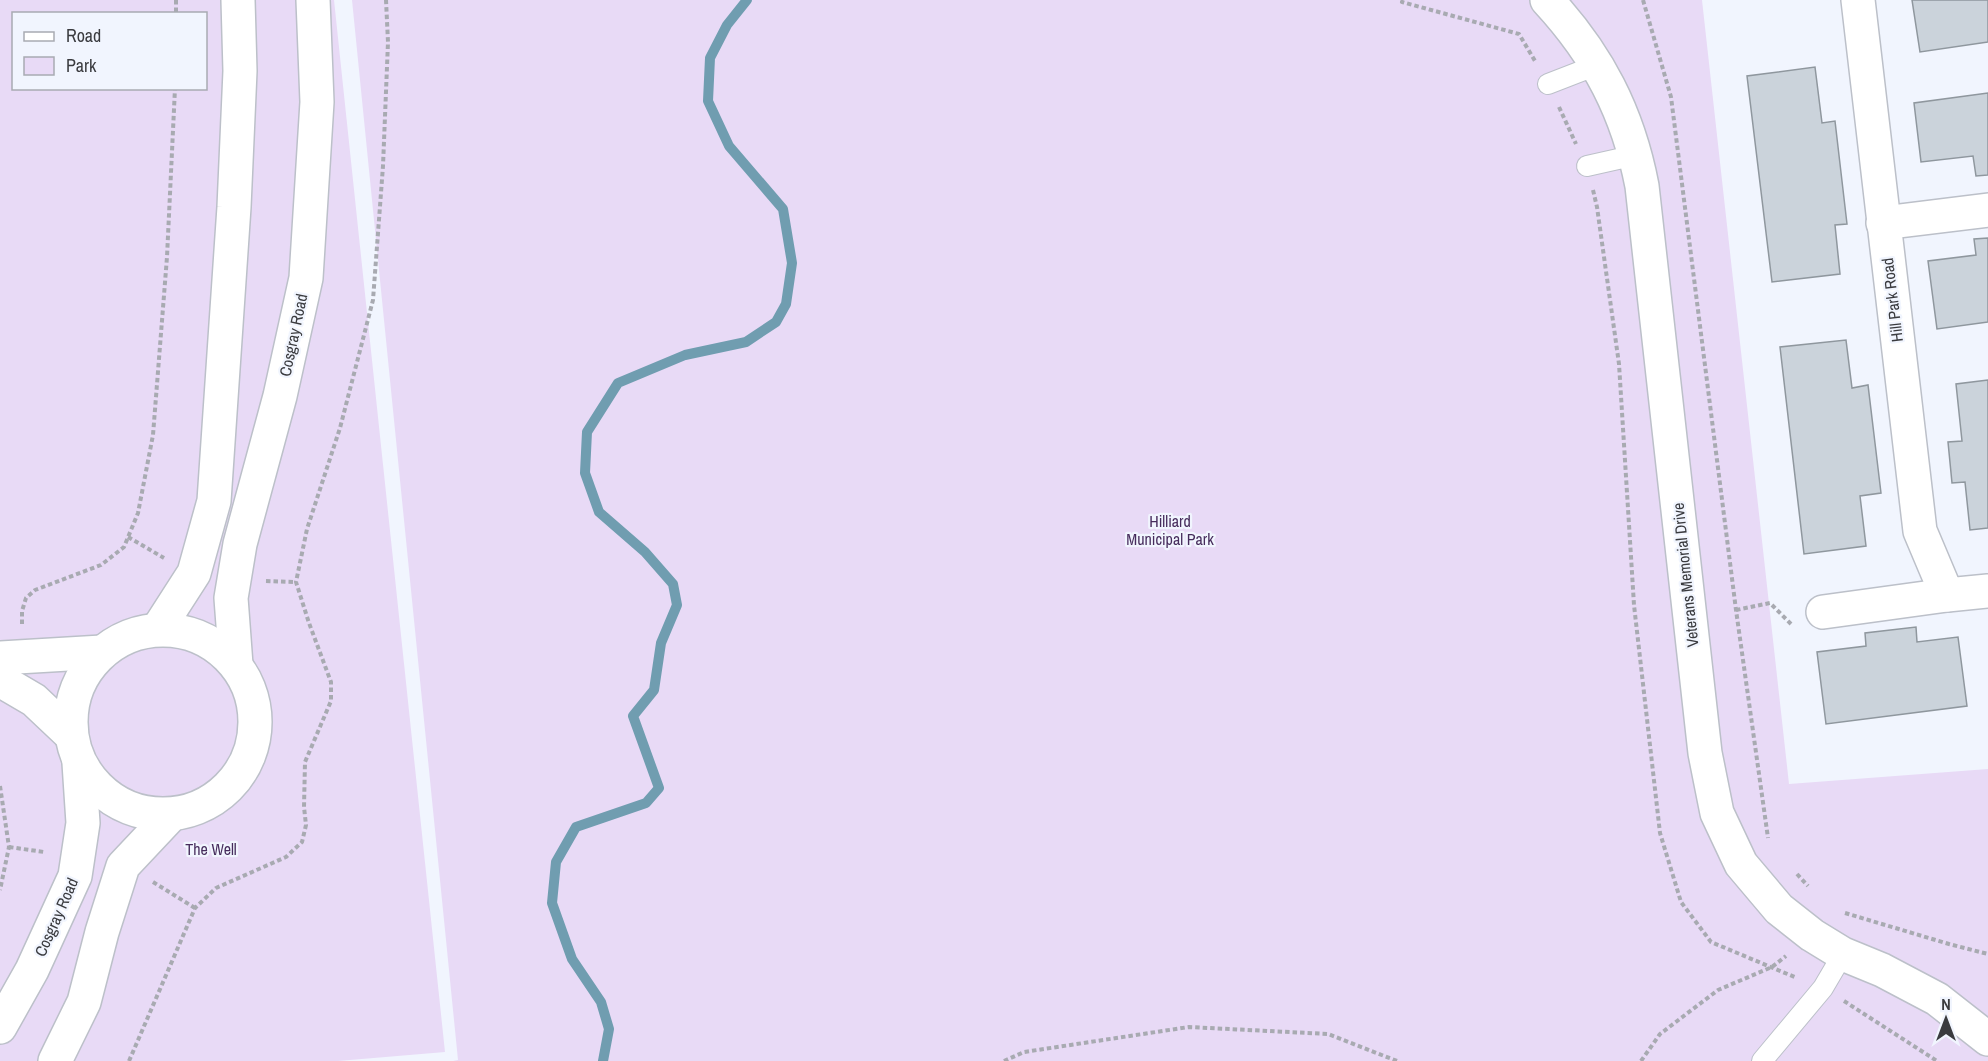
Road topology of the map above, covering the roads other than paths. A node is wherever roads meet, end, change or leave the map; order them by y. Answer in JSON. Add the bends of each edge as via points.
{"nodes":[{"id":1,"x":238,"y":0,"type":"edge"},
{"id":2,"x":313,"y":0,"type":"edge"},
{"id":3,"x":1547,"y":0,"type":"edge"},
{"id":4,"x":1858,"y":0,"type":"edge"},
{"id":5,"x":1597,"y":65,"type":"junction"},
{"id":6,"x":1548,"y":84,"type":"dead end"},
{"id":7,"x":1636,"y":155,"type":"junction"},
{"id":8,"x":1587,"y":166,"type":"dead end"},
{"id":9,"x":1988,"y":210,"type":"edge"},
{"id":10,"x":1883,"y":223,"type":"junction"},
{"id":11,"x":1988,"y":591,"type":"edge"},
{"id":12,"x":1947,"y":595,"type":"junction"},
{"id":13,"x":1823,"y":612,"type":"road end"},
{"id":14,"x":158,"y":629,"type":"junction"},
{"id":15,"x":102,"y":652,"type":"junction"},
{"id":16,"x":0,"y":658,"type":"edge"},
{"id":17,"x":236,"y":665,"type":"junction"},
{"id":18,"x":0,"y":680,"type":"edge"},
{"id":19,"x":75,"y":749,"type":"junction"},
{"id":20,"x":171,"y":815,"type":"junction"},
{"id":21,"x":1843,"y":954,"type":"junction"},
{"id":22,"x":0,"y":1027,"type":"edge"},
{"id":23,"x":1988,"y":1039,"type":"edge"},
{"id":24,"x":55,"y":1061,"type":"edge"},
{"id":25,"x":1762,"y":1061,"type":"edge"}],
"edges":[{"from":1,"to":14,"type":"main road","via":[[240,71],[235,184],[214,501],[194,573]]},
{"from":2,"to":17,"type":"main road","name":"Cosgray Road","via":[[317,102],[306,278],[280,396],[240,544],[231,598]]},
{"from":3,"to":5,"type":"main road","name":"Veterans Memorial Drive"},
{"from":4,"to":10,"type":"main road","name":"Hill Park Road"},
{"from":5,"to":6,"type":"lane"},
{"from":5,"to":7,"type":"main road","name":"Veterans Memorial Drive","via":[[1618,104]]},
{"from":7,"to":8,"type":"lane"},
{"from":7,"to":21,"type":"main road","name":"Veterans Memorial Drive","via":[[1705,753],[1717,813],[1741,864],[1779,909]]},
{"from":9,"to":10,"type":"main road"},
{"from":10,"to":12,"type":"main road","name":"Hill Park Road","via":[[1920,531]]},
{"from":11,"to":12,"type":"main road"},
{"from":12,"to":13,"type":"main road"},
{"from":14,"to":15,"type":"main road","name":"Cosgray Road","via":[[128,636]]},
{"from":14,"to":17,"type":"main road","name":"Cosgray Road","via":[[188,633],[215,646]]},
{"from":15,"to":16,"type":"main road"},
{"from":15,"to":19,"type":"main road","name":"Cosgray Road","via":[[82,676],[71,704]]},
{"from":17,"to":20,"type":"main road","name":"Cosgray Road","via":[[250,690],[256,718],[253,747],[241,772],[222,794],[198,808]]},
{"from":18,"to":19,"type":"main road","via":[[34,700]]},
{"from":19,"to":20,"type":"main road","name":"Cosgray Road","via":[[97,788],[118,804],[144,813]]},
{"from":19,"to":22,"type":"main road","name":"Cosgray Road","via":[[83,823],[75,876],[32,970]]},
{"from":20,"to":24,"type":"main road","via":[[123,866],[84,1002]]},
{"from":21,"to":23,"type":"main road","name":"Veterans Memorial Drive","via":[[1937,999]]},
{"from":21,"to":25,"type":"lane","via":[[1823,988]]}]}
